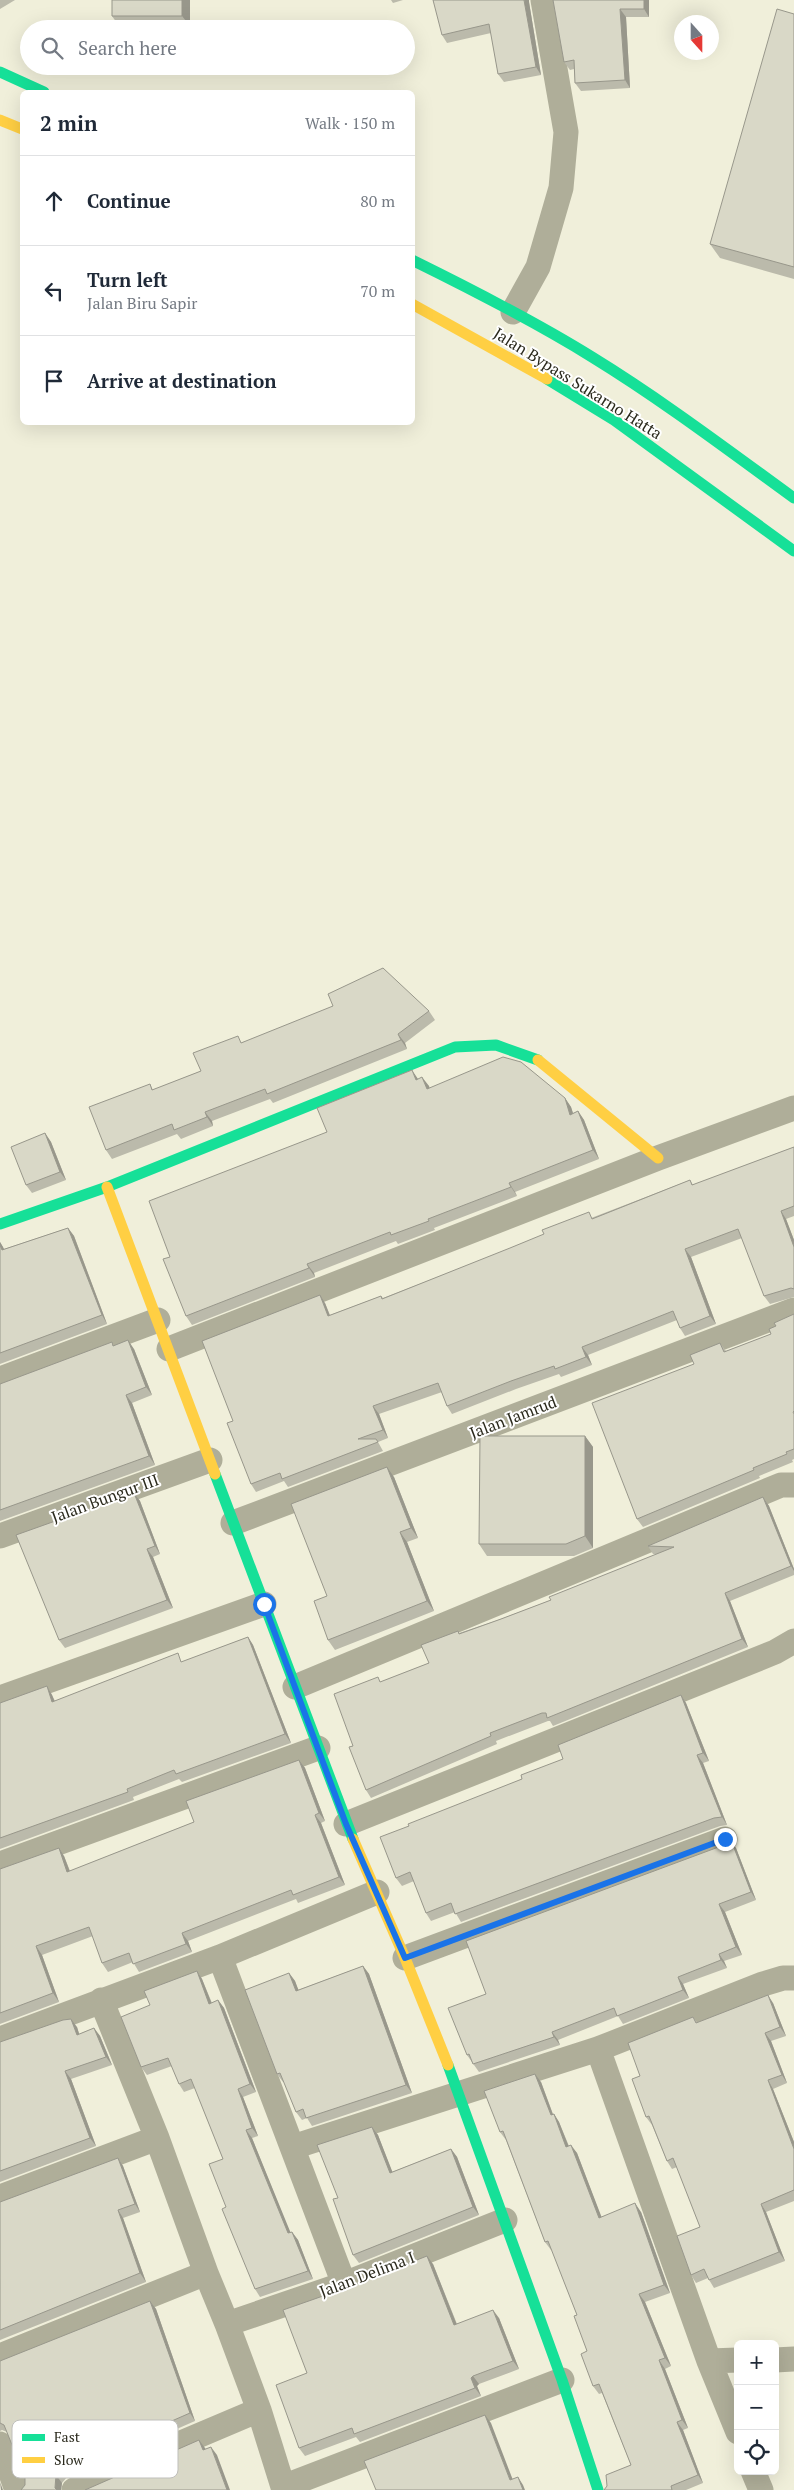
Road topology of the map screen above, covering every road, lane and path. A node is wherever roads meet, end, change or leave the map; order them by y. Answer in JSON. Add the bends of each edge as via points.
{"nodes":[{"id":1,"x":544,"y":0,"type":"edge"},
{"id":2,"x":0,"y":72,"type":"edge"},
{"id":3,"x":40,"y":90,"type":"edge"},
{"id":4,"x":0,"y":120,"type":"edge"},
{"id":5,"x":20,"y":128,"type":"edge"},
{"id":6,"x":415,"y":262,"type":"edge"},
{"id":7,"x":415,"y":306,"type":"edge"},
{"id":8,"x":513,"y":312,"type":"junction"},
{"id":9,"x":794,"y":498,"type":"edge"},
{"id":10,"x":794,"y":551,"type":"edge"},
{"id":11,"x":794,"y":1108,"type":"edge"},
{"id":12,"x":658,"y":1158,"type":"junction"},
{"id":13,"x":107,"y":1187,"type":"junction"},
{"id":14,"x":0,"y":1224,"type":"edge"},
{"id":15,"x":794,"y":1310,"type":"edge"},
{"id":16,"x":158,"y":1320,"type":"junction"},
{"id":17,"x":169,"y":1349,"type":"junction"},
{"id":18,"x":0,"y":1379,"type":"edge"},
{"id":19,"x":210,"y":1460,"type":"junction"},
{"id":20,"x":794,"y":1485,"type":"edge"},
{"id":21,"x":233,"y":1524,"type":"junction"},
{"id":22,"x":0,"y":1536,"type":"edge"},
{"id":23,"x":264,"y":1604,"type":"junction"},
{"id":24,"x":794,"y":1642,"type":"edge"},
{"id":25,"x":295,"y":1687,"type":"junction"},
{"id":26,"x":0,"y":1698,"type":"edge"},
{"id":27,"x":318,"y":1748,"type":"junction"},
{"id":28,"x":346,"y":1824,"type":"junction"},
{"id":29,"x":725,"y":1839,"type":"dead end"},
{"id":30,"x":0,"y":1864,"type":"edge"},
{"id":31,"x":377,"y":1892,"type":"junction"},
{"id":32,"x":220,"y":1957,"type":"junction"},
{"id":33,"x":405,"y":1958,"type":"junction"},
{"id":34,"x":794,"y":1978,"type":"edge"},
{"id":35,"x":101,"y":2000,"type":"junction"},
{"id":36,"x":0,"y":2038,"type":"edge"},
{"id":37,"x":598,"y":2049,"type":"junction"},
{"id":38,"x":459,"y":2094,"type":"junction"},
{"id":39,"x":157,"y":2138,"type":"junction"},
{"id":40,"x":293,"y":2147,"type":"junction"},
{"id":41,"x":0,"y":2197,"type":"edge"},
{"id":42,"x":505,"y":2220,"type":"junction"},
{"id":43,"x":206,"y":2273,"type":"junction"},
{"id":44,"x":344,"y":2284,"type":"junction"},
{"id":45,"x":227,"y":2324,"type":"junction"},
{"id":46,"x":0,"y":2356,"type":"edge"},
{"id":47,"x":794,"y":2359,"type":"edge"},
{"id":48,"x":734,"y":2360,"type":"edge"},
{"id":49,"x":779,"y":2360,"type":"edge"},
{"id":50,"x":709,"y":2361,"type":"junction"},
{"id":51,"x":562,"y":2380,"type":"junction"},
{"id":52,"x":259,"y":2410,"type":"junction"},
{"id":53,"x":737,"y":2430,"type":"edge"},
{"id":54,"x":0,"y":2444,"type":"edge"},
{"id":55,"x":178,"y":2444,"type":"edge"},
{"id":56,"x":755,"y":2475,"type":"edge"},
{"id":57,"x":12,"y":2476,"type":"edge"},
{"id":58,"x":13,"y":2478,"type":"edge"},
{"id":59,"x":98,"y":2478,"type":"edge"},
{"id":60,"x":284,"y":2489,"type":"edge"},
{"id":61,"x":17,"y":2490,"type":"edge"},
{"id":62,"x":74,"y":2490,"type":"edge"},
{"id":63,"x":598,"y":2490,"type":"edge"},
{"id":64,"x":761,"y":2490,"type":"edge"}],
"edges":[{"from":1,"to":8,"type":"street","via":[[566,132],[561,188],[538,267]]},
{"from":2,"to":3,"type":"main road"},
{"from":4,"to":5,"type":"main road"},
{"from":6,"to":8,"type":"main road","name":"Jalan Bypass Sukarno Hatta"},
{"from":7,"to":10,"type":"main road","name":"Jalan Bypass Sukarno Hatta","via":[[614,420]]},
{"from":8,"to":9,"type":"main road","name":"Jalan Bypass Sukarno Hatta","via":[[592,357]]},
{"from":11,"to":12,"type":"street"},
{"from":12,"to":13,"type":"main road","via":[[535,1058],[496,1045],[455,1047]]},
{"from":12,"to":17,"type":"street"},
{"from":13,"to":14,"type":"main road"},
{"from":13,"to":16,"type":"main road"},
{"from":15,"to":21,"type":"street","name":"Jalan Jamrud"},
{"from":16,"to":17,"type":"main road"},
{"from":16,"to":18,"type":"street"},
{"from":17,"to":19,"type":"main road"},
{"from":19,"to":21,"type":"main road"},
{"from":19,"to":22,"type":"street","name":"Jalan Bungur III"},
{"from":20,"to":25,"type":"street","via":[[782,1486]]},
{"from":21,"to":23,"type":"main road"},
{"from":23,"to":25,"type":"main road"},
{"from":23,"to":26,"type":"street"},
{"from":24,"to":28,"type":"street"},
{"from":25,"to":27,"type":"main road"},
{"from":27,"to":28,"type":"main road"},
{"from":27,"to":30,"type":"street"},
{"from":28,"to":31,"type":"main road"},
{"from":29,"to":33,"type":"street"},
{"from":31,"to":32,"type":"street"},
{"from":31,"to":33,"type":"main road"},
{"from":32,"to":35,"type":"street"},
{"from":32,"to":40,"type":"street"},
{"from":33,"to":38,"type":"main road"},
{"from":34,"to":37,"type":"street","via":[[763,1984]]},
{"from":35,"to":36,"type":"street"},
{"from":35,"to":39,"type":"street"},
{"from":37,"to":38,"type":"street"},
{"from":37,"to":50,"type":"street"},
{"from":38,"to":40,"type":"street"},
{"from":38,"to":42,"type":"main road"},
{"from":39,"to":41,"type":"street"},
{"from":39,"to":43,"type":"street"},
{"from":40,"to":44,"type":"street"},
{"from":42,"to":44,"type":"street","name":"Jalan Delima I"},
{"from":42,"to":51,"type":"main road"},
{"from":43,"to":45,"type":"street"},
{"from":43,"to":46,"type":"street"},
{"from":44,"to":45,"type":"street","name":"Jalan Delima I"},
{"from":45,"to":52,"type":"street"},
{"from":47,"to":49,"type":"street"},
{"from":48,"to":50,"type":"street"},
{"from":50,"to":53,"type":"street"},
{"from":51,"to":60,"type":"street"},
{"from":51,"to":63,"type":"main road"},
{"from":52,"to":55,"type":"street"},
{"from":52,"to":60,"type":"street"},
{"from":54,"to":57,"type":"street"},
{"from":56,"to":64,"type":"street"},
{"from":58,"to":61,"type":"street"},
{"from":59,"to":62,"type":"street"}]}
